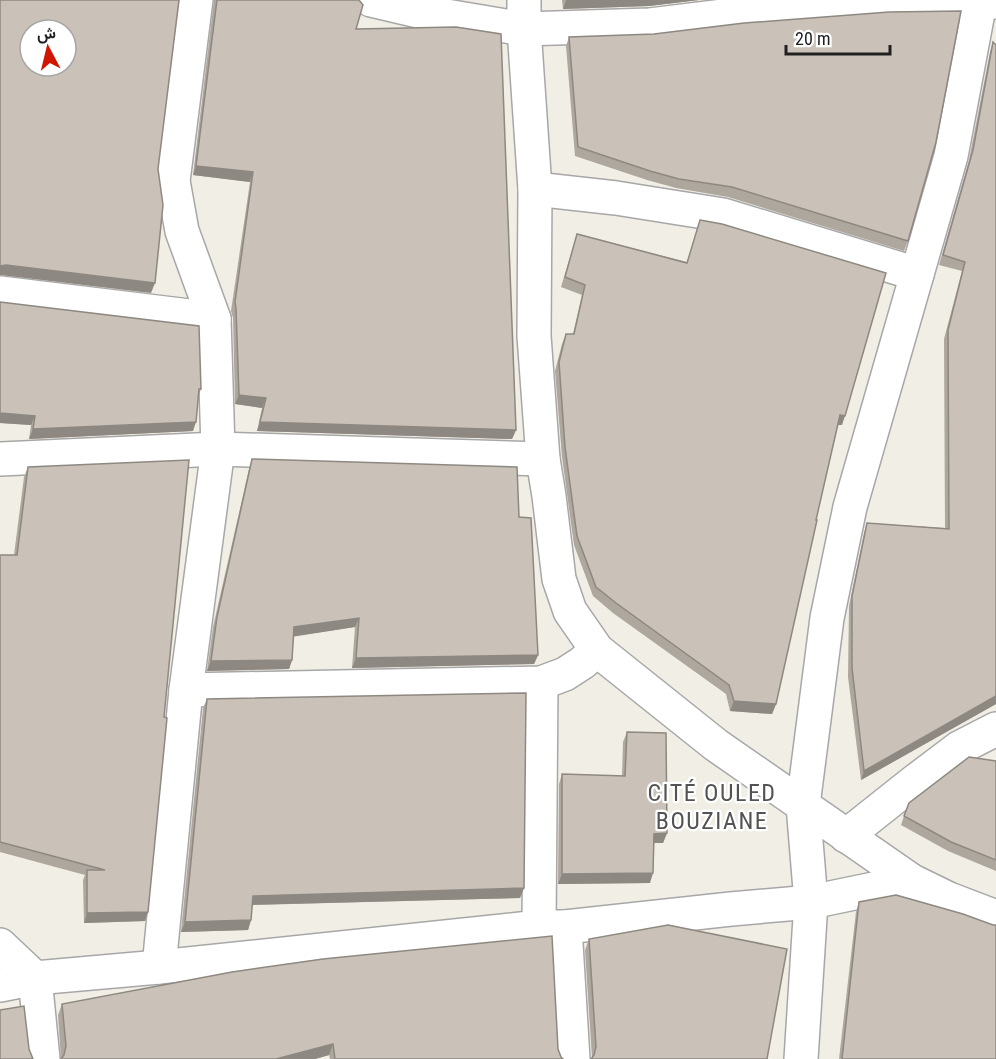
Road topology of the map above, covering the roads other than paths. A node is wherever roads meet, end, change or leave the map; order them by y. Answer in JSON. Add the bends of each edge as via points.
{"nodes":[{"id":1,"x":196,"y":0,"type":"edge"},
{"id":2,"x":371,"y":0,"type":"edge"},
{"id":3,"x":986,"y":1,"type":"edge"},
{"id":4,"x":524,"y":15,"type":"edge"},
{"id":5,"x":535,"y":189,"type":"junction"},
{"id":6,"x":917,"y":274,"type":"junction"},
{"id":7,"x":0,"y":293,"type":"edge"},
{"id":8,"x":214,"y":319,"type":"junction"},
{"id":9,"x":218,"y":449,"type":"junction"},
{"id":10,"x":0,"y":459,"type":"edge"},
{"id":11,"x":543,"y":459,"type":"junction"},
{"id":12,"x":597,"y":650,"type":"junction"},
{"id":13,"x":541,"y":683,"type":"junction"},
{"id":14,"x":186,"y":690,"type":"junction"},
{"id":15,"x":996,"y":729,"type":"edge"},
{"id":16,"x":803,"y":805,"type":"junction"},
{"id":17,"x":846,"y":836,"type":"junction"},
{"id":18,"x":912,"y":881,"type":"junction"},
{"id":19,"x":811,"y":902,"type":"junction"},
{"id":20,"x":996,"y":917,"type":"edge"},
{"id":21,"x":552,"y":927,"type":"junction"},
{"id":22,"x":0,"y":945,"type":"edge"},
{"id":23,"x":159,"y":967,"type":"junction"},
{"id":24,"x":35,"y":978,"type":"junction"},
{"id":25,"x":0,"y":985,"type":"edge"},
{"id":26,"x":43,"y":1059,"type":"edge"},
{"id":27,"x":573,"y":1059,"type":"edge"},
{"id":28,"x":801,"y":1059,"type":"edge"}],
"edges":[{"from":1,"to":8,"type":"street","via":[[173,181],[182,231]]},
{"from":2,"to":4,"type":"street","via":[[422,12]]},
{"from":3,"to":4,"type":"street","via":[[885,3],[650,25]]},
{"from":3,"to":6,"type":"street","via":[[951,156]]},
{"from":4,"to":5,"type":"street"},
{"from":5,"to":6,"type":"street","via":[[723,214]]},
{"from":5,"to":11,"type":"street","via":[[534,336]]},
{"from":6,"to":16,"type":"street","via":[[850,507],[826,618]]},
{"from":7,"to":8,"type":"street"},
{"from":8,"to":9,"type":"street"},
{"from":9,"to":10,"type":"street"},
{"from":9,"to":11,"type":"street"},
{"from":9,"to":14,"type":"street"},
{"from":11,"to":12,"type":"street","via":[[559,579],[570,611]]},
{"from":12,"to":13,"type":"street","via":[[566,674]]},
{"from":12,"to":16,"type":"street","via":[[716,745]]},
{"from":13,"to":14,"type":"street"},
{"from":13,"to":21,"type":"street"},
{"from":14,"to":23,"type":"street"},
{"from":15,"to":17,"type":"street","via":[[959,748]]},
{"from":16,"to":17,"type":"street"},
{"from":16,"to":19,"type":"street"},
{"from":17,"to":18,"type":"street"},
{"from":18,"to":19,"type":"street"},
{"from":18,"to":20,"type":"street"},
{"from":19,"to":21,"type":"street"},
{"from":19,"to":28,"type":"street"},
{"from":21,"to":23,"type":"street"},
{"from":21,"to":27,"type":"street"},
{"from":22,"to":24,"type":"street"},
{"from":23,"to":24,"type":"street"},
{"from":24,"to":25,"type":"street"},
{"from":24,"to":26,"type":"street"}]}
